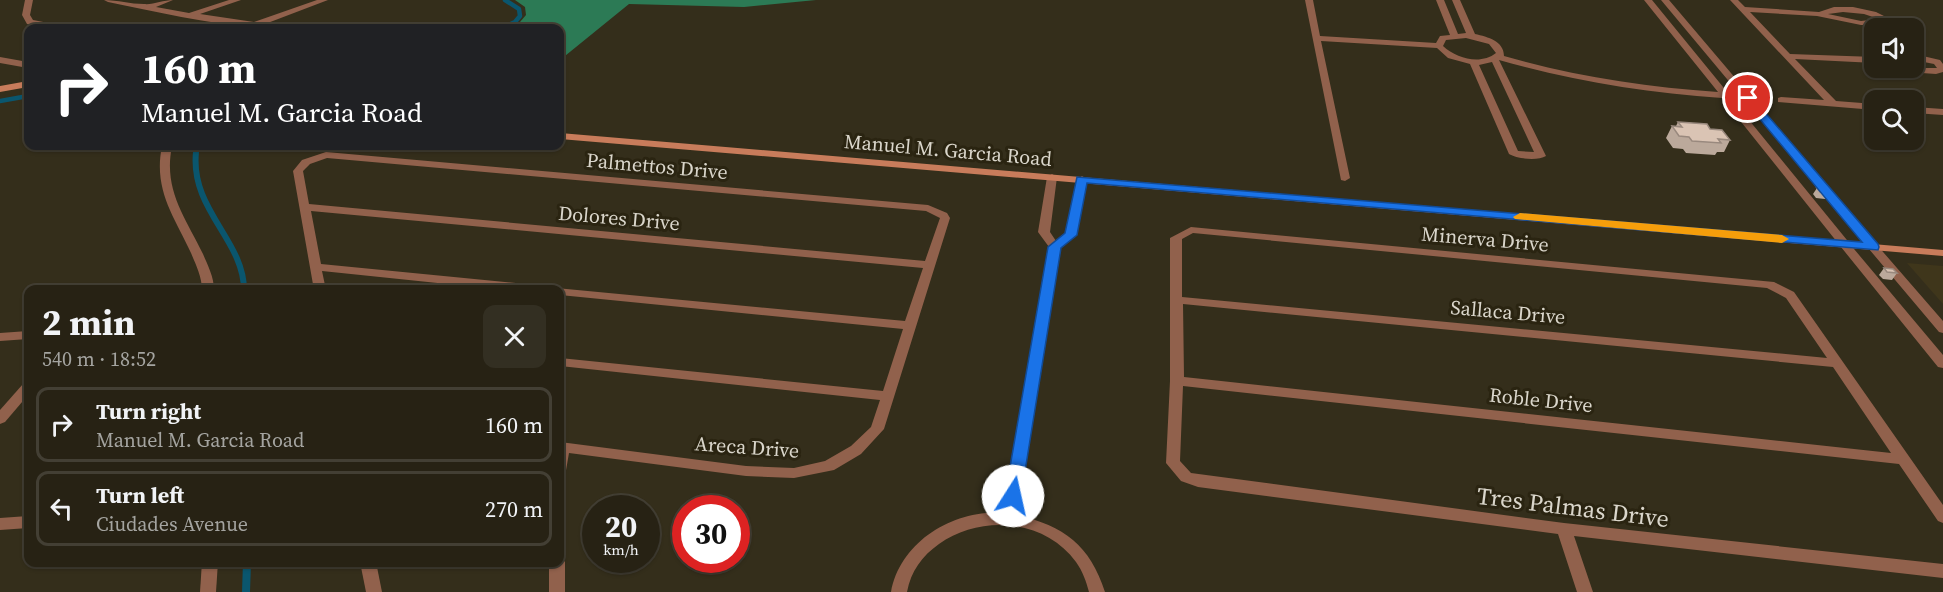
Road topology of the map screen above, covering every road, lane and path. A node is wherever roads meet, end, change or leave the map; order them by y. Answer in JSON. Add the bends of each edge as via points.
{"nodes":[{"id":1,"x":29,"y":0,"type":"edge"},
{"id":2,"x":108,"y":0,"type":"edge"},
{"id":3,"x":169,"y":0,"type":"edge"},
{"id":4,"x":237,"y":0,"type":"edge"},
{"id":5,"x":324,"y":0,"type":"edge"},
{"id":6,"x":1309,"y":0,"type":"edge"},
{"id":7,"x":1440,"y":0,"type":"edge"},
{"id":8,"x":1456,"y":0,"type":"edge"},
{"id":9,"x":1648,"y":0,"type":"edge"},
{"id":10,"x":1665,"y":0,"type":"edge"},
{"id":11,"x":1734,"y":0,"type":"edge"},
{"id":12,"x":143,"y":8,"type":"junction"},
{"id":13,"x":1743,"y":9,"type":"junction"},
{"id":14,"x":1821,"y":14,"type":"junction"},
{"id":15,"x":187,"y":15,"type":"junction"},
{"id":16,"x":41,"y":24,"type":"edge"},
{"id":17,"x":234,"y":24,"type":"edge"},
{"id":18,"x":258,"y":24,"type":"edge"},
{"id":19,"x":1454,"y":35,"type":"junction"},
{"id":20,"x":1472,"y":36,"type":"junction"},
{"id":21,"x":1316,"y":38,"type":"junction"},
{"id":22,"x":1438,"y":46,"type":"junction"},
{"id":23,"x":1786,"y":56,"type":"junction"},
{"id":24,"x":1497,"y":58,"type":"junction"},
{"id":25,"x":1924,"y":59,"type":"edge"},
{"id":26,"x":0,"y":60,"type":"edge"},
{"id":27,"x":1864,"y":60,"type":"edge"},
{"id":28,"x":1473,"y":61,"type":"junction"},
{"id":29,"x":24,"y":64,"type":"edge"},
{"id":30,"x":1924,"y":71,"type":"edge"},
{"id":31,"x":24,"y":85,"type":"edge"},
{"id":32,"x":0,"y":89,"type":"edge"},
{"id":33,"x":1726,"y":96,"type":"junction"},
{"id":34,"x":1748,"y":98,"type":"junction"},
{"id":35,"x":1781,"y":100,"type":"dead end"},
{"id":36,"x":1833,"y":104,"type":"junction"},
{"id":37,"x":1864,"y":106,"type":"edge"},
{"id":38,"x":1924,"y":111,"type":"edge"},
{"id":39,"x":1943,"y":112,"type":"edge"},
{"id":40,"x":564,"y":136,"type":"edge"},
{"id":41,"x":166,"y":150,"type":"edge"},
{"id":42,"x":1052,"y":177,"type":"junction"},
{"id":43,"x":1345,"y":178,"type":"dead end"},
{"id":44,"x":1082,"y":179,"type":"junction"},
{"id":45,"x":305,"y":207,"type":"junction"},
{"id":46,"x":945,"y":218,"type":"joint"},
{"id":47,"x":1845,"y":244,"type":"junction"},
{"id":48,"x":1055,"y":247,"type":"junction"},
{"id":49,"x":1873,"y":247,"type":"junction"},
{"id":50,"x":1943,"y":253,"type":"edge"},
{"id":51,"x":930,"y":265,"type":"junction"},
{"id":52,"x":317,"y":267,"type":"junction"},
{"id":53,"x":207,"y":285,"type":"edge"},
{"id":54,"x":319,"y":285,"type":"edge"},
{"id":55,"x":496,"y":285,"type":"edge"},
{"id":56,"x":564,"y":291,"type":"edge"},
{"id":57,"x":1176,"y":300,"type":"junction"},
{"id":58,"x":912,"y":326,"type":"junction"},
{"id":59,"x":1943,"y":329,"type":"edge"},
{"id":60,"x":24,"y":335,"type":"edge"},
{"id":61,"x":0,"y":337,"type":"edge"},
{"id":62,"x":564,"y":362,"type":"edge"},
{"id":63,"x":1836,"y":363,"type":"junction"},
{"id":64,"x":1943,"y":364,"type":"edge"},
{"id":65,"x":1176,"y":381,"type":"junction"},
{"id":66,"x":24,"y":392,"type":"edge"},
{"id":67,"x":889,"y":396,"type":"junction"},
{"id":68,"x":0,"y":419,"type":"edge"},
{"id":69,"x":564,"y":447,"type":"edge"},
{"id":70,"x":1901,"y":459,"type":"junction"},
{"id":71,"x":1943,"y":517,"type":"edge"},
{"id":72,"x":1009,"y":519,"type":"junction"},
{"id":73,"x":24,"y":522,"type":"edge"},
{"id":74,"x":0,"y":524,"type":"edge"},
{"id":75,"x":1564,"y":529,"type":"junction"},
{"id":76,"x":210,"y":567,"type":"edge"},
{"id":77,"x":369,"y":567,"type":"edge"},
{"id":78,"x":557,"y":567,"type":"edge"},
{"id":79,"x":1943,"y":571,"type":"edge"},
{"id":80,"x":208,"y":592,"type":"edge"},
{"id":81,"x":374,"y":592,"type":"edge"},
{"id":82,"x":558,"y":592,"type":"edge"},
{"id":83,"x":899,"y":592,"type":"edge"},
{"id":84,"x":1097,"y":592,"type":"edge"},
{"id":85,"x":1585,"y":592,"type":"edge"}],
"edges":[{"from":1,"to":16,"type":"street","via":[[26,15],[30,22]]},
{"from":2,"to":12,"type":"street"},
{"from":3,"to":12,"type":"street"},
{"from":4,"to":15,"type":"street"},
{"from":5,"to":18,"type":"street"},
{"from":6,"to":21,"type":"street"},
{"from":7,"to":19,"type":"street"},
{"from":8,"to":20,"type":"street"},
{"from":9,"to":33,"type":"street"},
{"from":10,"to":34,"type":"street"},
{"from":11,"to":13,"type":"street"},
{"from":12,"to":15,"type":"street"},
{"from":13,"to":14,"type":"street"},
{"from":13,"to":23,"type":"street"},
{"from":14,"to":14,"type":"street","via":[[1830,9],[1865,11],[1886,20],[1844,20]]},
{"from":15,"to":17,"type":"street"},
{"from":19,"to":20,"type":"street"},
{"from":19,"to":22,"type":"street","via":[[1443,38]]},
{"from":20,"to":24,"type":"street","via":[[1497,45],[1502,51]]},
{"from":21,"to":22,"type":"street"},
{"from":21,"to":43,"type":"street"},
{"from":22,"to":28,"type":"street","via":[[1450,55]]},
{"from":23,"to":27,"type":"street"},
{"from":23,"to":36,"type":"street"},
{"from":24,"to":28,"type":"street"},
{"from":24,"to":28,"type":"street","via":[[1541,156],[1515,154]]},
{"from":24,"to":33,"type":"street","via":[[1614,85]]},
{"from":25,"to":30,"type":"street","via":[[1937,62],[1942,69]]},
{"from":26,"to":29,"type":"street"},
{"from":31,"to":32,"type":"main road"},
{"from":33,"to":34,"type":"street"},
{"from":33,"to":47,"type":"street"},
{"from":34,"to":49,"type":"street"},
{"from":35,"to":36,"type":"street"},
{"from":36,"to":37,"type":"street"},
{"from":38,"to":39,"type":"street"},
{"from":40,"to":42,"type":"main road","name":"Manuel M. Garcia Road"},
{"from":41,"to":53,"type":"street","via":[[162,160],[165,188],[205,272]]},
{"from":42,"to":44,"type":"main road","name":"Manuel M. Garcia Road"},
{"from":42,"to":48,"type":"street","via":[[1044,232]]},
{"from":44,"to":47,"type":"main road","name":"Manuel M. Garcia Road"},
{"from":44,"to":48,"type":"street","via":[[1071,235]]},
{"from":45,"to":46,"type":"street","name":"Palmettos Drive","via":[[298,171],[306,162],[326,155],[928,208]]},
{"from":45,"to":51,"type":"street","name":"Dolores Drive"},
{"from":45,"to":52,"type":"street"},
{"from":46,"to":51,"type":"street","name":"Areca Drive"},
{"from":47,"to":49,"type":"main road","name":"Manuel M. Garcia Road"},
{"from":47,"to":64,"type":"street"},
{"from":48,"to":72,"type":"street"},
{"from":49,"to":50,"type":"main road","name":"Manuel M. Garcia Road"},
{"from":49,"to":59,"type":"street"},
{"from":51,"to":58,"type":"street","name":"Areca Drive"},
{"from":52,"to":54,"type":"street"},
{"from":52,"to":55,"type":"street"},
{"from":56,"to":58,"type":"street"},
{"from":57,"to":63,"type":"street","name":"Sallaca Drive"},
{"from":57,"to":63,"type":"street","name":"Minerva Drive","via":[[1176,238],[1191,230],[1753,281],[1790,295]]},
{"from":57,"to":65,"type":"street"},
{"from":58,"to":67,"type":"street","name":"Areca Drive"},
{"from":60,"to":61,"type":"street"},
{"from":62,"to":67,"type":"street"},
{"from":63,"to":70,"type":"street"},
{"from":65,"to":70,"type":"street","name":"Roble Drive"},
{"from":65,"to":75,"type":"street","name":"Tres Palmas Drive","via":[[1173,463],[1178,471],[1198,481]]},
{"from":66,"to":68,"type":"street"},
{"from":67,"to":69,"type":"street","name":"Areca Drive","via":[[877,429],[856,450],[829,466],[794,473],[746,471]]},
{"from":70,"to":71,"type":"street"},
{"from":72,"to":83,"type":"street","via":[[974,520],[942,532],[916,553],[900,581]]},
{"from":72,"to":84,"type":"street","via":[[1037,525],[1062,538],[1082,556],[1095,579]]},
{"from":73,"to":74,"type":"street"},
{"from":75,"to":79,"type":"street","name":"Tres Palmas Drive"},
{"from":75,"to":85,"type":"street"},
{"from":76,"to":80,"type":"street"},
{"from":77,"to":81,"type":"street"},
{"from":78,"to":82,"type":"street"}]}
